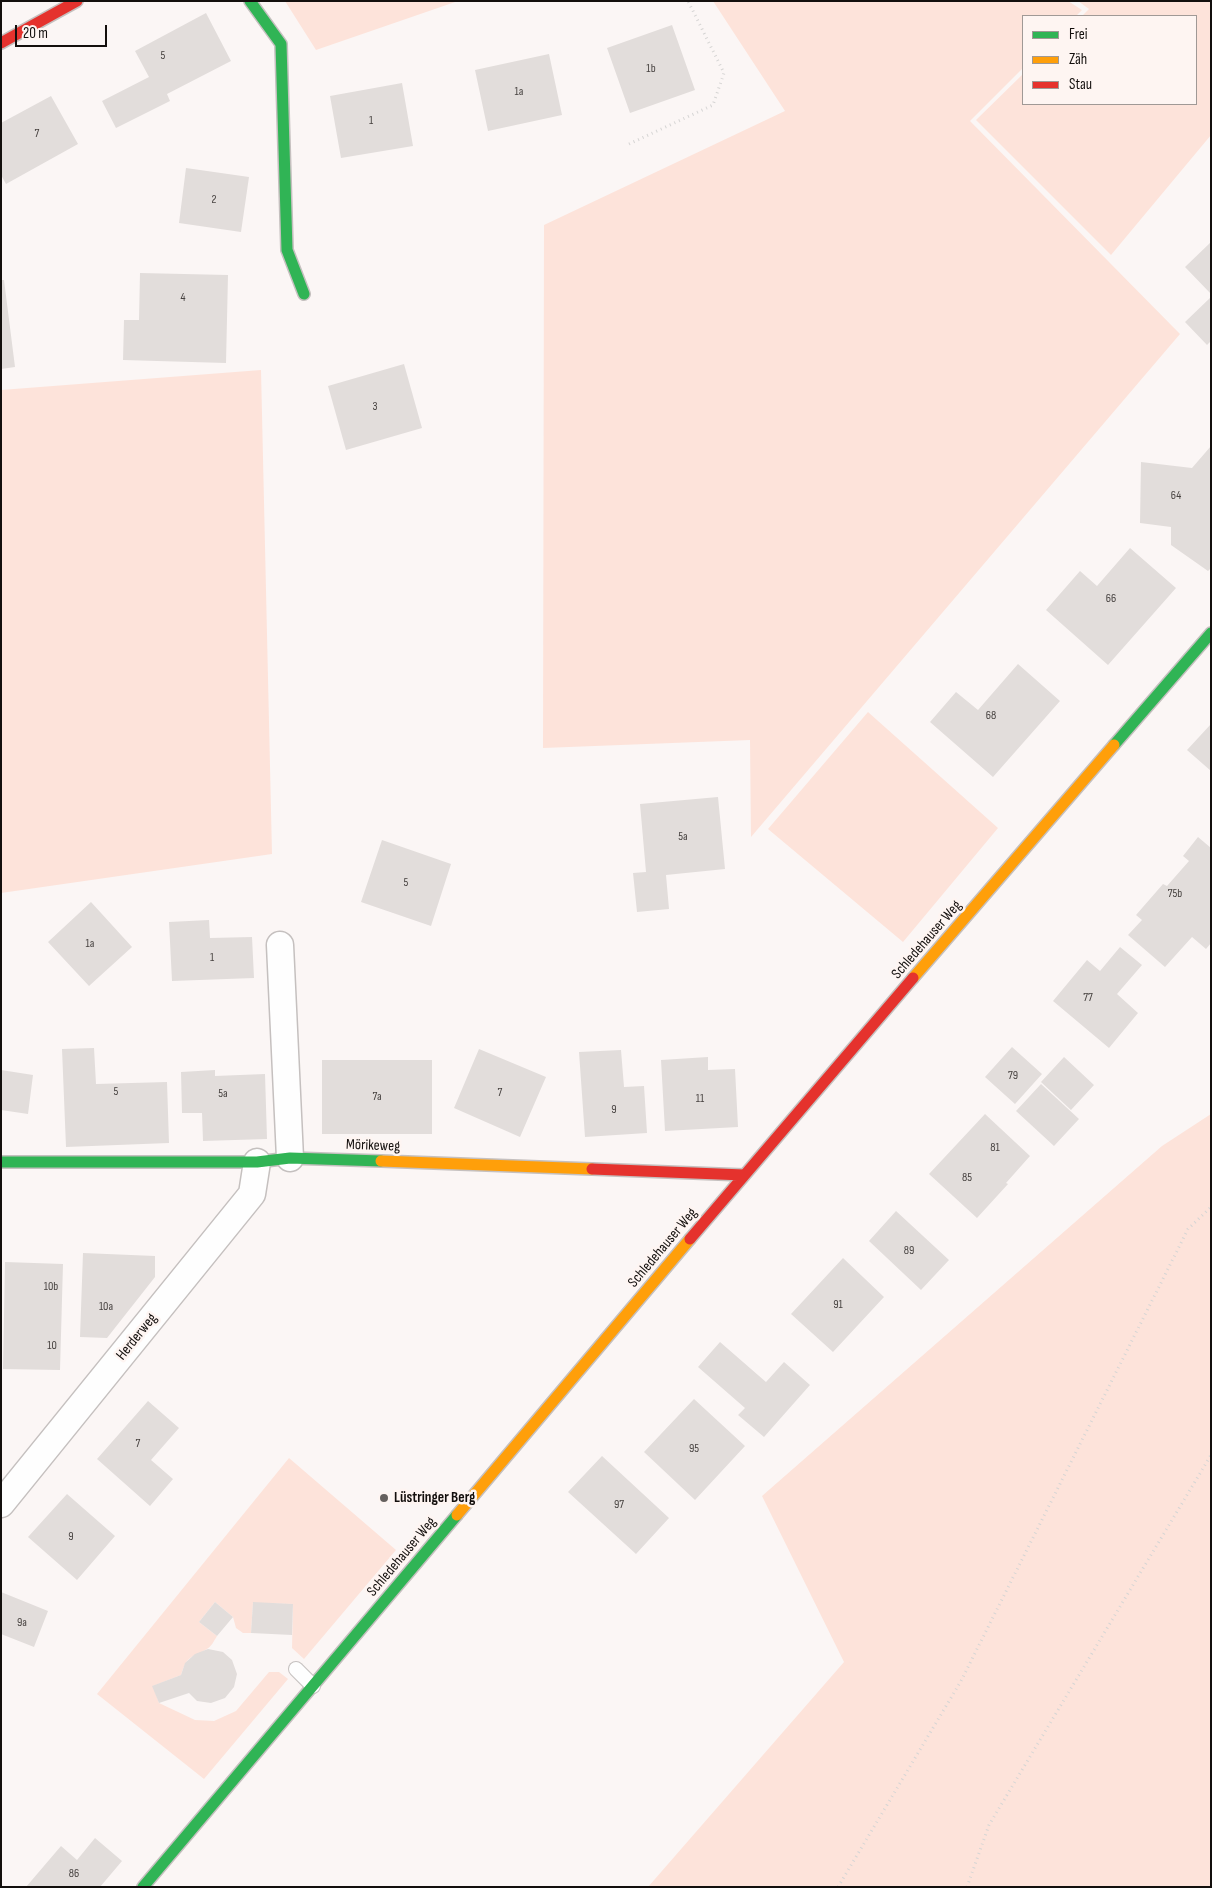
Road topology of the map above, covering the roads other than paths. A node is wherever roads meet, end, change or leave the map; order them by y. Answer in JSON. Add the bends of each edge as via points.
{"nodes":[{"id":1,"x":77,"y":1,"type":"edge"},
{"id":2,"x":250,"y":1,"type":"edge"},
{"id":3,"x":1,"y":43,"type":"edge"},
{"id":4,"x":304,"y":294,"type":"dead end"},
{"id":5,"x":1211,"y":632,"type":"edge"},
{"id":6,"x":280,"y":945,"type":"dead end"},
{"id":7,"x":290,"y":1158,"type":"junction"},
{"id":8,"x":1,"y":1162,"type":"edge"},
{"id":9,"x":257,"y":1162,"type":"junction"},
{"id":10,"x":744,"y":1176,"type":"junction"},
{"id":11,"x":1,"y":1504,"type":"edge"},
{"id":12,"x":296,"y":1670,"type":"dead end"},
{"id":13,"x":313,"y":1686,"type":"junction"},
{"id":14,"x":143,"y":1887,"type":"edge"}],
"edges":[{"from":1,"to":3,"type":"street"},
{"from":2,"to":4,"type":"street","via":[[281,44],[287,250]]},
{"from":5,"to":10,"type":"street","name":"Schledehauser Weg"},
{"from":6,"to":7,"type":"street"},
{"from":7,"to":9,"type":"street","name":"Mörikeweg"},
{"from":7,"to":10,"type":"street","name":"Mörikeweg"},
{"from":8,"to":9,"type":"street","name":"Mörikeweg"},
{"from":9,"to":11,"type":"street","name":"Herderweg","via":[[252,1194]]},
{"from":10,"to":13,"type":"street","name":"Schledehauser Weg"},
{"from":12,"to":13,"type":"lane"},
{"from":13,"to":14,"type":"street","name":"Schledehauser Weg"}]}
